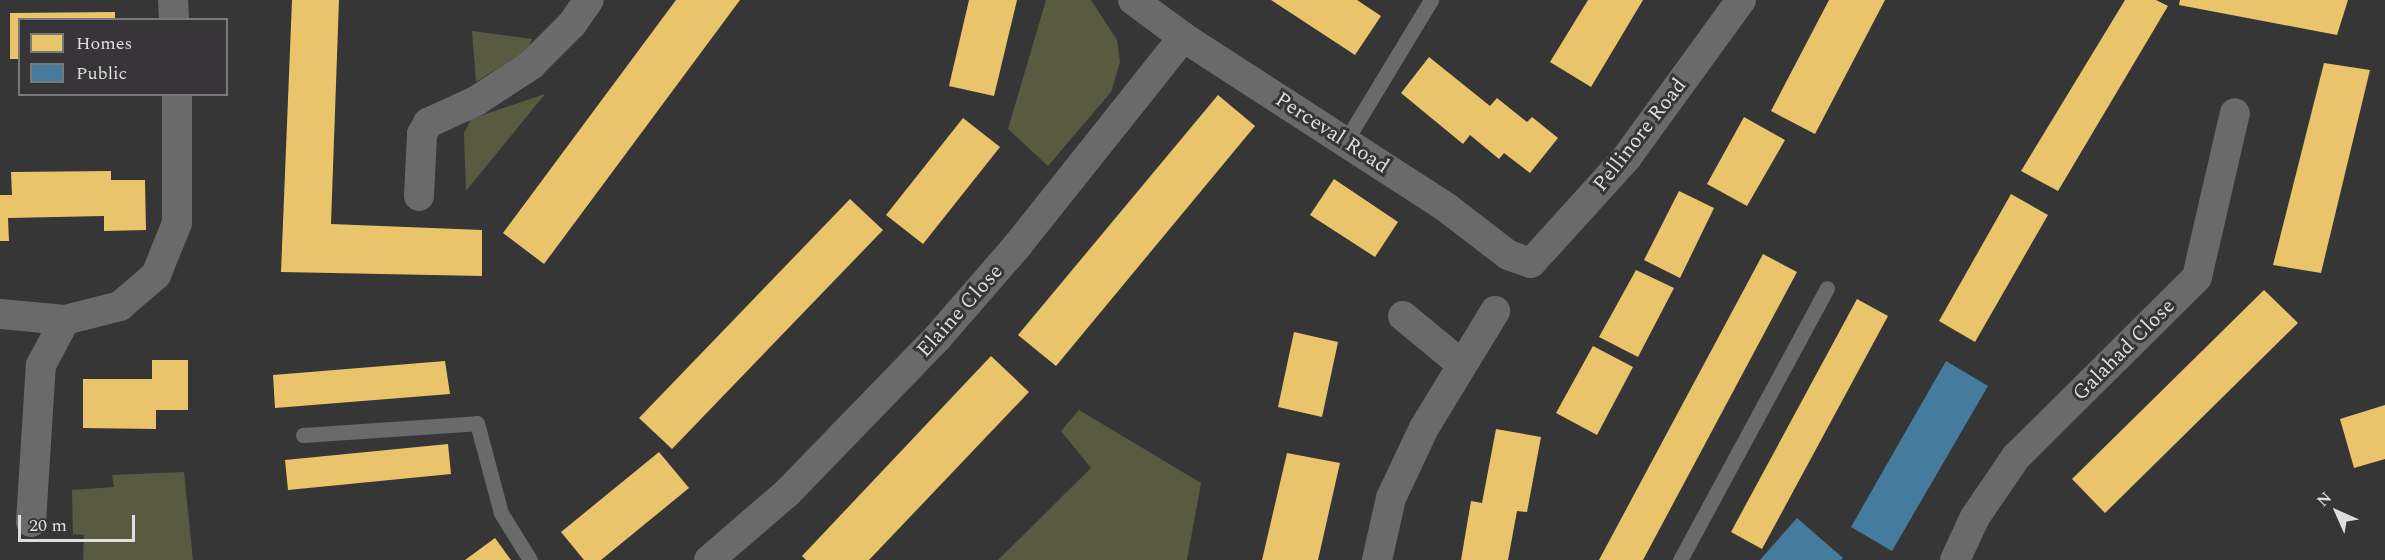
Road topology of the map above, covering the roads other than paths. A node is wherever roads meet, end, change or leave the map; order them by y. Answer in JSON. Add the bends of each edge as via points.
{"nodes":[{"id":1,"x":173,"y":0,"type":"edge"},
{"id":2,"x":589,"y":0,"type":"edge"},
{"id":3,"x":1133,"y":0,"type":"edge"},
{"id":4,"x":1431,"y":0,"type":"edge"},
{"id":5,"x":1741,"y":0,"type":"edge"},
{"id":6,"x":174,"y":18,"type":"edge"},
{"id":7,"x":1183,"y":37,"type":"junction"},
{"id":8,"x":177,"y":96,"type":"edge"},
{"id":9,"x":2235,"y":113,"type":"dead end"},
{"id":10,"x":1345,"y":142,"type":"junction"},
{"id":11,"x":419,"y":196,"type":"dead end"},
{"id":12,"x":1532,"y":263,"type":"joint"},
{"id":13,"x":1827,"y":288,"type":"dead end"},
{"id":14,"x":1495,"y":311,"type":"dead end"},
{"id":15,"x":0,"y":314,"type":"edge"},
{"id":16,"x":1403,"y":316,"type":"dead end"},
{"id":17,"x":65,"y":320,"type":"junction"},
{"id":18,"x":1461,"y":364,"type":"junction"},
{"id":19,"x":303,"y":435,"type":"dead end"},
{"id":20,"x":31,"y":522,"type":"dead end"},
{"id":21,"x":530,"y":560,"type":"edge"},
{"id":22,"x":709,"y":560,"type":"edge"},
{"id":23,"x":1377,"y":560,"type":"edge"},
{"id":24,"x":1680,"y":560,"type":"edge"},
{"id":25,"x":1955,"y":560,"type":"edge"}],
"edges":[{"from":1,"to":6,"type":"street"},
{"from":2,"to":11,"type":"street","via":[[531,65],[476,102],[429,123],[422,135]]},
{"from":3,"to":7,"type":"street","name":"Perceval Road"},
{"from":4,"to":10,"type":"lane"},
{"from":5,"to":12,"type":"street","name":"Pellinore Road","via":[[1627,157]]},
{"from":7,"to":10,"type":"street","name":"Perceval Road"},
{"from":7,"to":22,"type":"street","name":"Elaine Close","via":[[938,338],[787,493]]},
{"from":8,"to":17,"type":"street","via":[[177,223],[156,275],[120,306]]},
{"from":9,"to":25,"type":"street","name":"Galahad Close","via":[[2196,277],[2016,457],[1975,517]]},
{"from":10,"to":12,"type":"street","name":"Perceval Road","via":[[1447,208],[1508,255]]},
{"from":13,"to":24,"type":"lane"},
{"from":14,"to":18,"type":"street"},
{"from":15,"to":17,"type":"street"},
{"from":16,"to":18,"type":"street"},
{"from":17,"to":20,"type":"street","via":[[41,365]]},
{"from":18,"to":23,"type":"street","via":[[1391,498]]},
{"from":19,"to":21,"type":"lane","via":[[477,423],[501,513]]}]}
